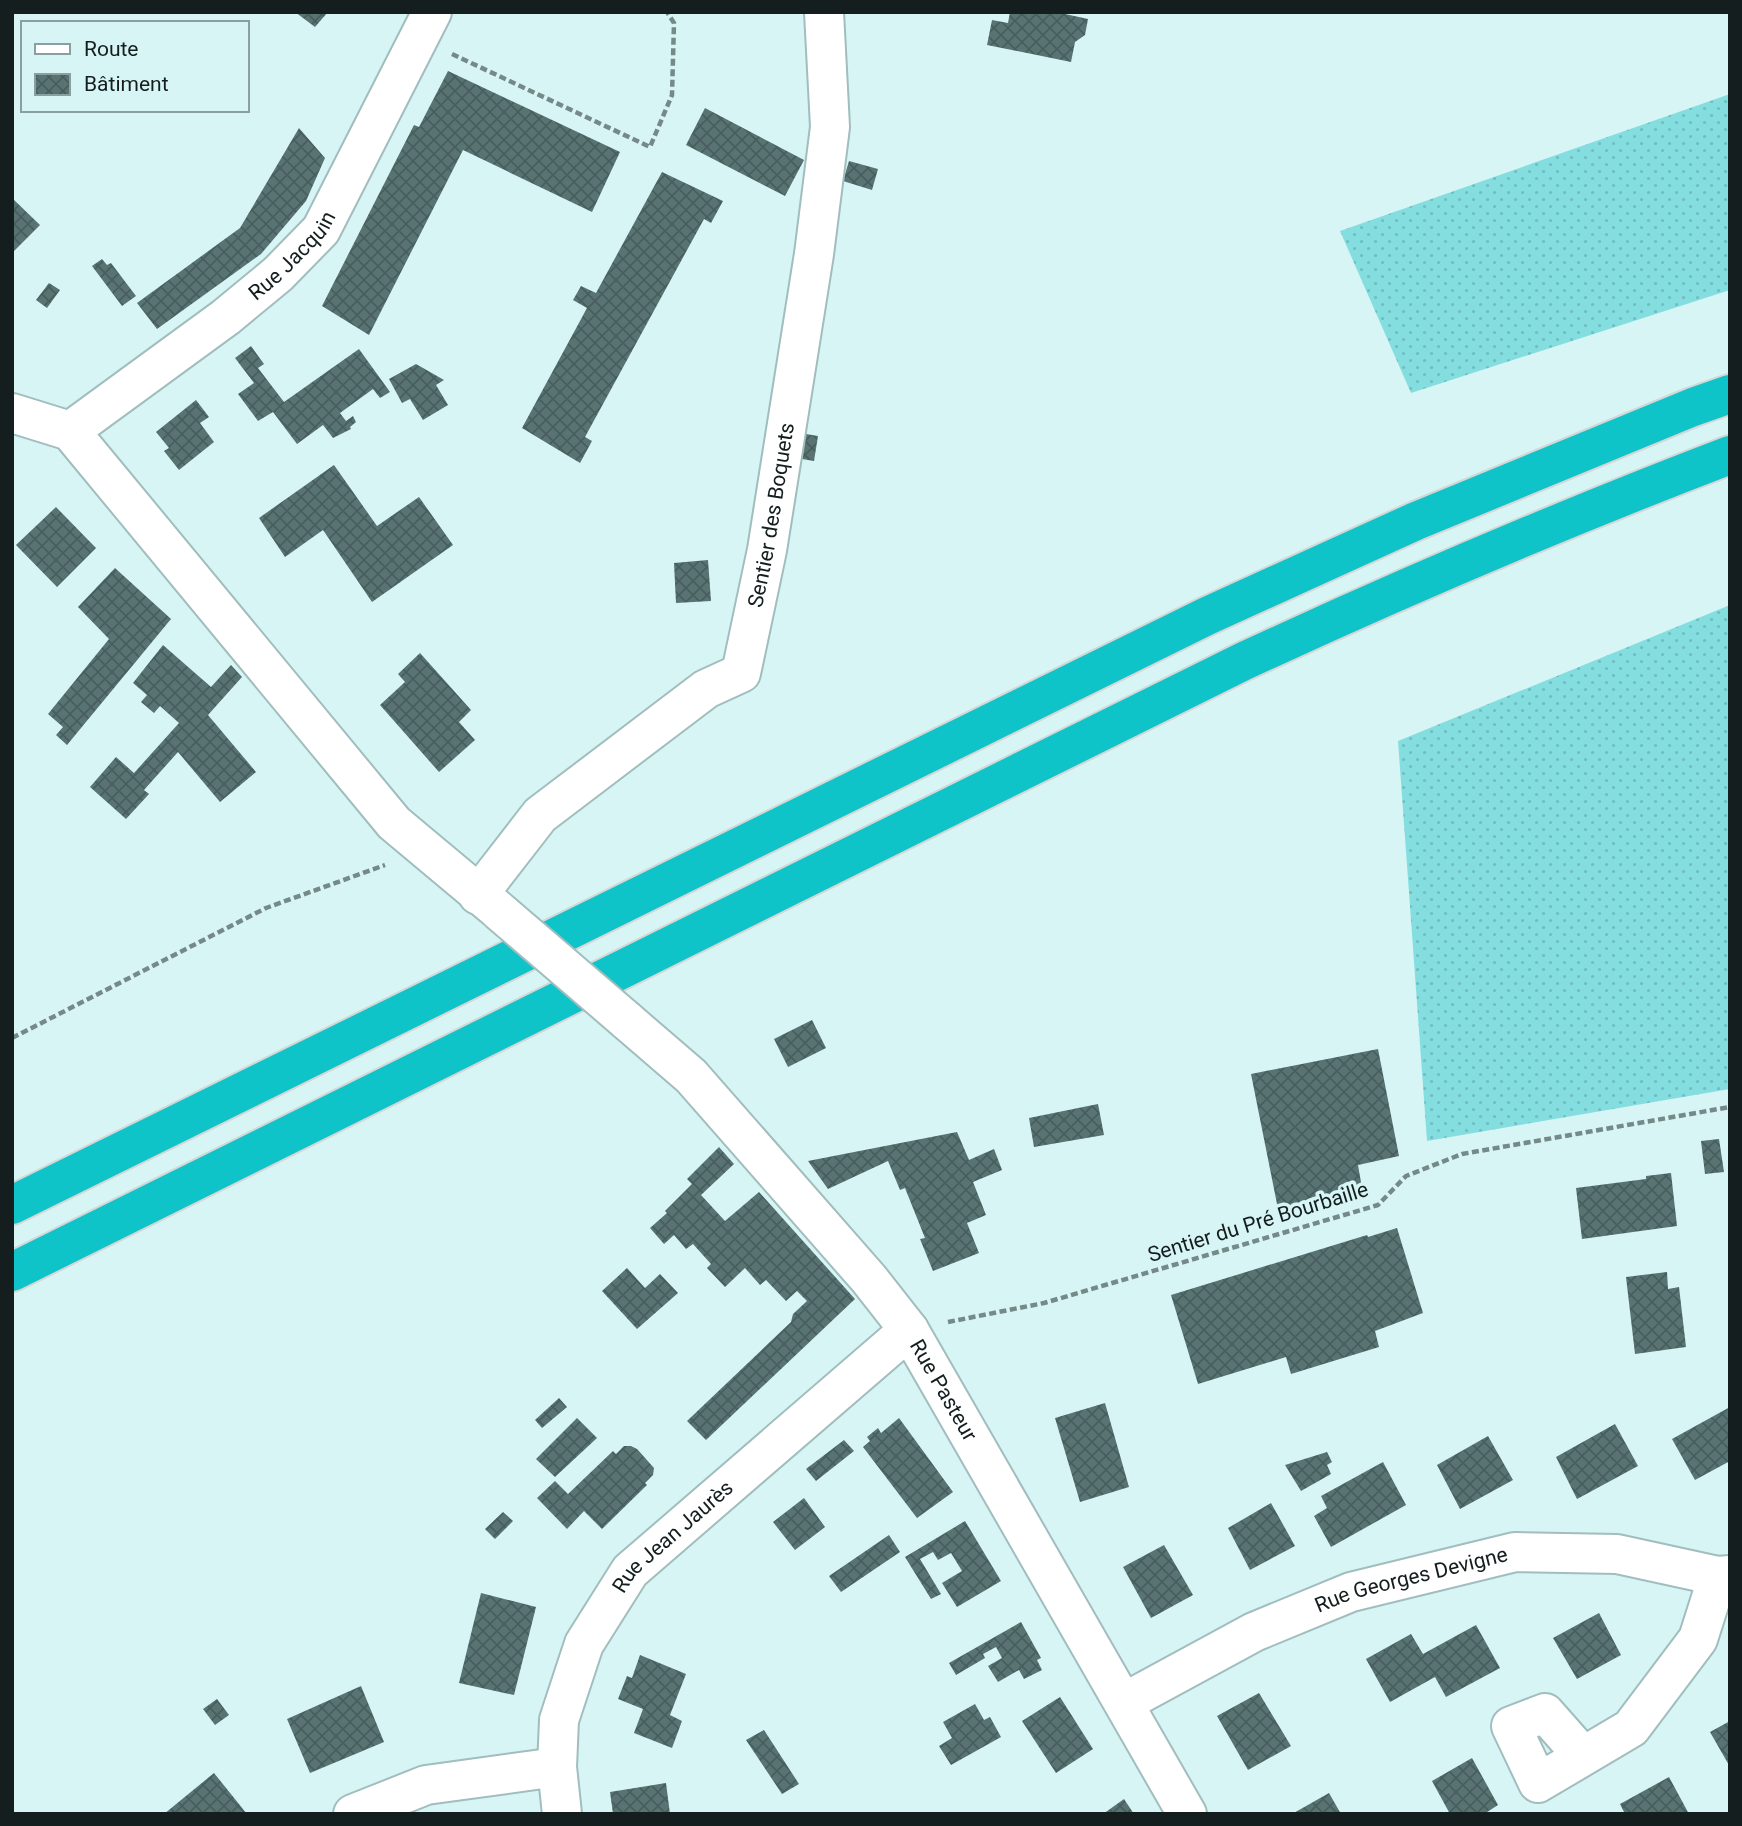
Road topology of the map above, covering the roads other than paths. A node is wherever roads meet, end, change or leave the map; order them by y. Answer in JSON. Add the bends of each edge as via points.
{"nodes":[{"id":1,"x":824,"y":12,"type":"edge"},
{"id":2,"x":426,"y":24,"type":"edge"},
{"id":3,"x":1730,"y":394,"type":"edge"},
{"id":4,"x":12,"y":414,"type":"edge"},
{"id":5,"x":70,"y":431,"type":"junction"},
{"id":6,"x":1730,"y":455,"type":"edge"},
{"id":7,"x":489,"y":903,"type":"junction"},
{"id":8,"x":12,"y":1205,"type":"edge"},
{"id":9,"x":12,"y":1272,"type":"edge"},
{"id":10,"x":909,"y":1330,"type":"junction"},
{"id":11,"x":1724,"y":1576,"type":"edge"},
{"id":12,"x":1125,"y":1702,"type":"junction"},
{"id":13,"x":1583,"y":1756,"type":"dead end"},
{"id":14,"x":556,"y":1767,"type":"junction"},
{"id":15,"x":353,"y":1814,"type":"edge"},
{"id":16,"x":562,"y":1814,"type":"edge"},
{"id":17,"x":1187,"y":1814,"type":"edge"}],
"edges":[{"from":1,"to":7,"type":"street","name":"Sentier des Boquets","via":[[830,127],[767,550],[741,673],[706,689],[540,815]]},
{"from":2,"to":5,"type":"street","name":"Rue Jacquin","via":[[321,230],[226,317]]},
{"from":3,"to":8,"type":"highway","via":[[1416,521],[1207,616]]},
{"from":4,"to":5,"type":"street"},
{"from":5,"to":7,"type":"street","name":"Rue Pasteur","via":[[394,823]]},
{"from":6,"to":9,"type":"highway","via":[[1461,563],[1244,661]]},
{"from":7,"to":10,"type":"street","name":"Rue Pasteur","bridge":true,"via":[[691,1076]]},
{"from":10,"to":12,"type":"street","name":"Rue Pasteur"},
{"from":10,"to":14,"type":"street","name":"Rue Jean Jaurès","via":[[630,1571],[584,1644],[559,1720]]},
{"from":11,"to":12,"type":"street","name":"Rue Georges Devigne","via":[[1617,1554],[1516,1552],[1351,1592],[1254,1632]]},
{"from":11,"to":13,"type":"street","name":"Rue Georges Devigne","via":[[1698,1639],[1631,1728]]},
{"from":12,"to":17,"type":"street","name":"Rue Pasteur"},
{"from":14,"to":15,"type":"street","via":[[426,1786]]},
{"from":14,"to":16,"type":"street","name":"Rue Jean Jaurès"}]}
